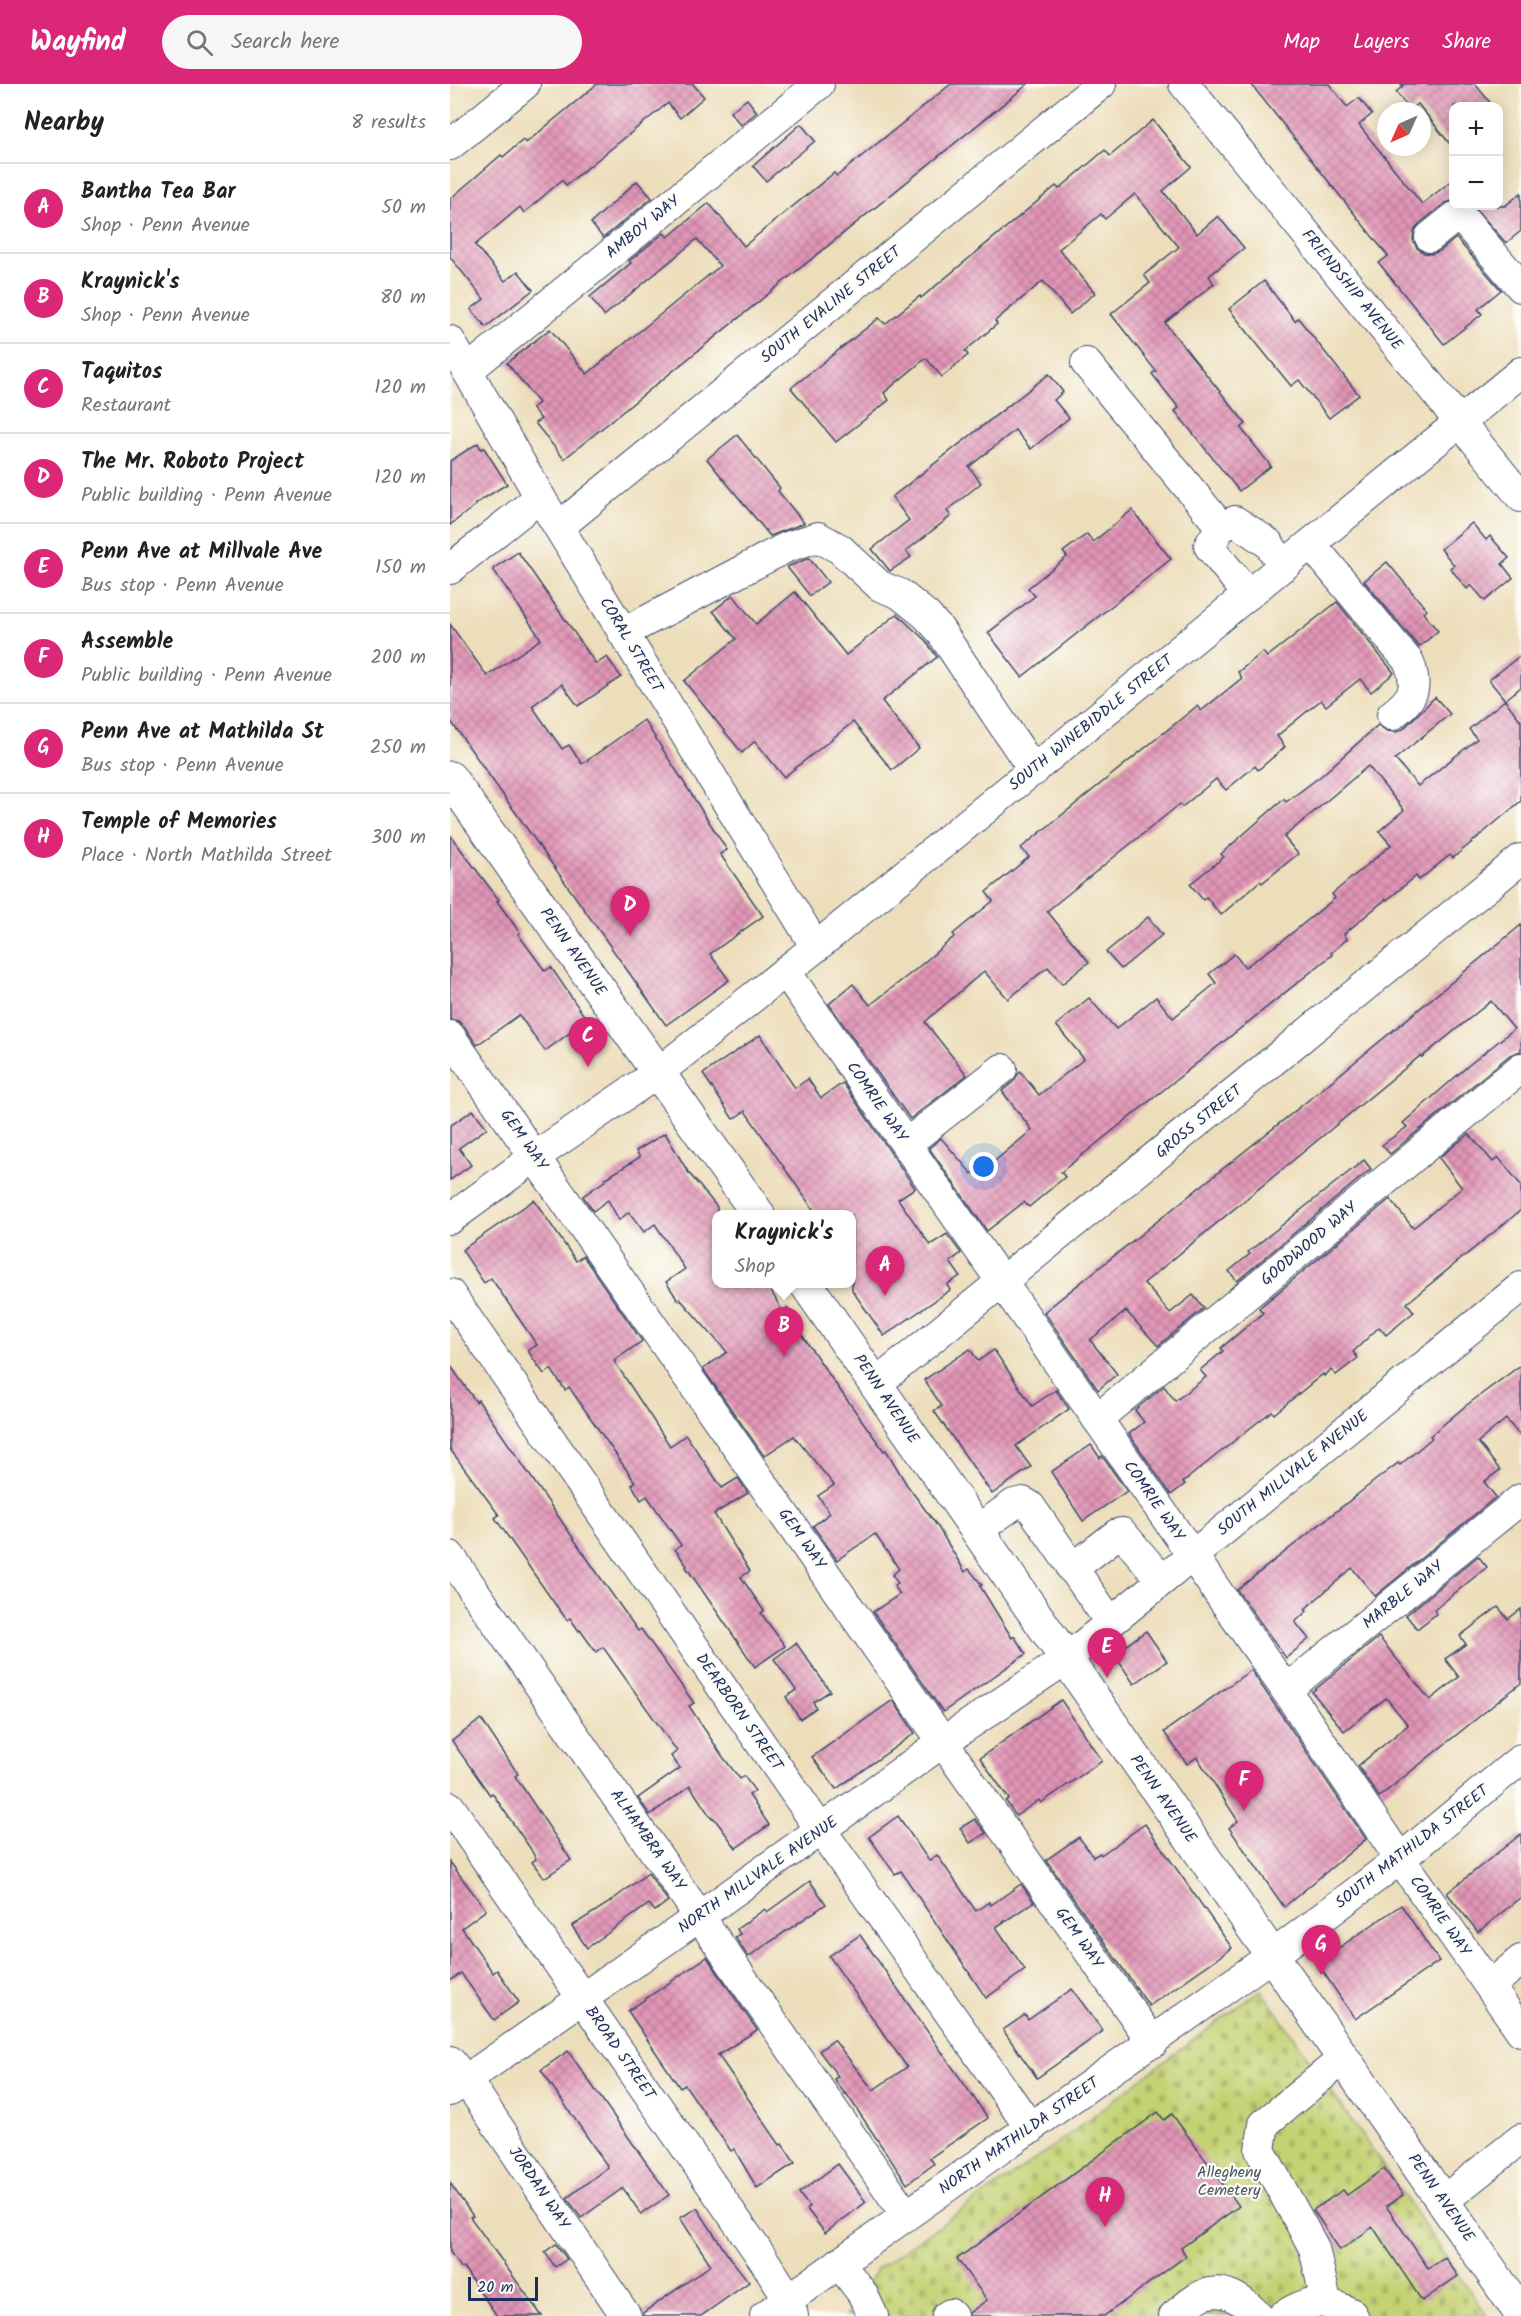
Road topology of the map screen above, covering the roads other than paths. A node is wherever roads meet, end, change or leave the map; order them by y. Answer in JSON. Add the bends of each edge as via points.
{"nodes":[{"id":1,"x":525,"y":84,"type":"edge"},
{"id":2,"x":819,"y":84,"type":"edge"},
{"id":3,"x":1101,"y":84,"type":"edge"},
{"id":4,"x":1184,"y":84,"type":"edge"},
{"id":5,"x":450,"y":145,"type":"edge"},
{"id":6,"x":1430,"y":237,"type":"dead end"},
{"id":7,"x":1521,"y":287,"type":"edge"},
{"id":8,"x":450,"y":341,"type":"edge"},
{"id":9,"x":1086,"y":363,"type":"dead end"},
{"id":10,"x":468,"y":370,"type":"junction"},
{"id":11,"x":1521,"y":372,"type":"edge"},
{"id":12,"x":1460,"y":421,"type":"junction"},
{"id":13,"x":540,"y":497,"type":"junction"},
{"id":14,"x":1521,"y":497,"type":"edge"},
{"id":15,"x":560,"y":526,"type":"junction"},
{"id":16,"x":1221,"y":527,"type":"junction"},
{"id":17,"x":1311,"y":544,"type":"junction"},
{"id":18,"x":1284,"y":566,"type":"junction"},
{"id":19,"x":450,"y":569,"type":"edge"},
{"id":20,"x":1248,"y":596,"type":"junction"},
{"id":21,"x":623,"y":633,"type":"junction"},
{"id":22,"x":1392,"y":715,"type":"dead end"},
{"id":23,"x":1034,"y":771,"type":"junction"},
{"id":24,"x":450,"y":778,"type":"edge"},
{"id":25,"x":1521,"y":859,"type":"edge"},
{"id":26,"x":816,"y":947,"type":"junction"},
{"id":27,"x":786,"y":972,"type":"junction"},
{"id":28,"x":450,"y":1036,"type":"edge"},
{"id":29,"x":1521,"y":1068,"type":"edge"},
{"id":30,"x":1002,"y":1069,"type":"dead end"},
{"id":31,"x":659,"y":1072,"type":"junction"},
{"id":32,"x":906,"y":1144,"type":"junction"},
{"id":33,"x":536,"y":1156,"type":"junction"},
{"id":34,"x":755,"y":1210,"type":"edge"},
{"id":35,"x":450,"y":1219,"type":"edge"},
{"id":36,"x":1002,"y":1282,"type":"junction"},
{"id":37,"x":1521,"y":1287,"type":"edge"},
{"id":38,"x":809,"y":1288,"type":"edge"},
{"id":39,"x":450,"y":1294,"type":"edge"},
{"id":40,"x":876,"y":1384,"type":"junction"},
{"id":41,"x":1097,"y":1419,"type":"junction"},
{"id":42,"x":1521,"y":1499,"type":"edge"},
{"id":43,"x":976,"y":1532,"type":"junction"},
{"id":44,"x":1191,"y":1555,"type":"junction"},
{"id":45,"x":450,"y":1556,"type":"edge"},
{"id":46,"x":1072,"y":1569,"type":"junction"},
{"id":47,"x":1162,"y":1580,"type":"junction"},
{"id":48,"x":1110,"y":1622,"type":"junction"},
{"id":49,"x":1066,"y":1659,"type":"junction"},
{"id":50,"x":1286,"y":1690,"type":"junction"},
{"id":51,"x":943,"y":1742,"type":"junction"},
{"id":52,"x":1521,"y":1759,"type":"edge"},
{"id":53,"x":450,"y":1807,"type":"edge"},
{"id":54,"x":821,"y":1830,"type":"junction"},
{"id":55,"x":1400,"y":1859,"type":"junction"},
{"id":56,"x":700,"y":1916,"type":"junction"},
{"id":57,"x":1273,"y":1955,"type":"junction"},
{"id":58,"x":1521,"y":1960,"type":"edge"},
{"id":59,"x":1490,"y":1986,"type":"junction"},
{"id":60,"x":583,"y":1998,"type":"junction"},
{"id":61,"x":1521,"y":2031,"type":"edge"},
{"id":62,"x":1153,"y":2043,"type":"junction"},
{"id":63,"x":1344,"y":2058,"type":"junction"},
{"id":64,"x":455,"y":2077,"type":"edge"},
{"id":65,"x":1031,"y":2129,"type":"junction"},
{"id":66,"x":1521,"y":2139,"type":"edge"},
{"id":67,"x":1443,"y":2201,"type":"junction"},
{"id":68,"x":906,"y":2215,"type":"junction"},
{"id":69,"x":839,"y":2263,"type":"junction"},
{"id":70,"x":1326,"y":2301,"type":"junction"},
{"id":71,"x":791,"y":2308,"type":"edge"},
{"id":72,"x":1521,"y":2314,"type":"edge"},
{"id":73,"x":626,"y":2316,"type":"edge"},
{"id":74,"x":765,"y":2316,"type":"edge"},
{"id":75,"x":873,"y":2316,"type":"edge"},
{"id":76,"x":947,"y":2316,"type":"edge"},
{"id":77,"x":952,"y":2316,"type":"edge"},
{"id":78,"x":1174,"y":2316,"type":"edge"},
{"id":79,"x":1258,"y":2316,"type":"edge"},
{"id":80,"x":1283,"y":2316,"type":"edge"},
{"id":81,"x":1353,"y":2316,"type":"edge"}],
"edges":[{"from":1,"to":5,"type":"street"},
{"from":2,"to":10,"type":"street","name":"AMBOY WAY"},
{"from":3,"to":15,"type":"street","name":"SOUTH EVALINE STREET"},
{"from":4,"to":12,"type":"street","name":"FRIENDSHIP AVENUE"},
{"from":6,"to":7,"type":"street","via":[[1455,217],[1462,218]]},
{"from":8,"to":10,"type":"street","name":"CORAL STREET"},
{"from":9,"to":16,"type":"street"},
{"from":10,"to":13,"type":"street","name":"CORAL STREET"},
{"from":11,"to":12,"type":"street","name":"SOUTH WINEBIDDLE STREET"},
{"from":12,"to":14,"type":"street","name":"FRIENDSHIP AVENUE"},
{"from":12,"to":17,"type":"street","name":"SOUTH WINEBIDDLE STREET"},
{"from":13,"to":15,"type":"street","name":"CORAL STREET"},
{"from":13,"to":19,"type":"street"},
{"from":15,"to":21,"type":"street","name":"CORAL STREET"},
{"from":16,"to":18,"type":"street","via":[[1235,521],[1268,543]]},
{"from":16,"to":20,"type":"street","via":[[1209,546]]},
{"from":17,"to":18,"type":"street","name":"SOUTH WINEBIDDLE STREET"},
{"from":17,"to":22,"type":"street","via":[[1409,662],[1414,688],[1409,701]]},
{"from":18,"to":20,"type":"street","name":"SOUTH WINEBIDDLE STREET"},
{"from":20,"to":23,"type":"street","name":"SOUTH WINEBIDDLE STREET"},
{"from":21,"to":23,"type":"street","via":[[787,547],[818,537],[840,549],[880,586],[900,594],[939,629]]},
{"from":21,"to":26,"type":"street","name":"CORAL STREET"},
{"from":23,"to":26,"type":"street","name":"SOUTH WINEBIDDLE STREET"},
{"from":24,"to":31,"type":"main road","name":"PENN AVENUE"},
{"from":25,"to":36,"type":"street","name":"GROSS STREET"},
{"from":26,"to":27,"type":"street","name":"SOUTH WINEBIDDLE STREET"},
{"from":27,"to":31,"type":"street","name":"SOUTH WINEBIDDLE STREET"},
{"from":27,"to":32,"type":"street","name":"COMRIE WAY"},
{"from":28,"to":33,"type":"street","name":"GEM WAY"},
{"from":29,"to":41,"type":"street","name":"GOODWOOD WAY"},
{"from":30,"to":32,"type":"street"},
{"from":31,"to":33,"type":"street","name":"SOUTH WINEBIDDLE STREET"},
{"from":31,"to":34,"type":"main road","name":"PENN AVENUE"},
{"from":32,"to":36,"type":"street","name":"COMRIE WAY"},
{"from":33,"to":35,"type":"street","name":"SOUTH WINEBIDDLE STREET"},
{"from":33,"to":51,"type":"street","name":"GEM WAY"},
{"from":36,"to":40,"type":"street","name":"GROSS STREET"},
{"from":36,"to":41,"type":"street","name":"COMRIE WAY"},
{"from":37,"to":44,"type":"street","name":"SOUTH MILLVALE AVENUE"},
{"from":38,"to":40,"type":"main road","name":"PENN AVENUE"},
{"from":39,"to":54,"type":"street","name":"DEARBORN STREET"},
{"from":40,"to":43,"type":"main road","name":"PENN AVENUE"},
{"from":41,"to":44,"type":"street","name":"COMRIE WAY"},
{"from":42,"to":50,"type":"street","name":"MARBLE WAY"},
{"from":43,"to":46,"type":"street","via":[[1014,1504],[1023,1502],[1030,1506]]},
{"from":43,"to":49,"type":"main road","name":"PENN AVENUE"},
{"from":44,"to":47,"type":"street","name":"SOUTH MILLVALE AVENUE"},
{"from":44,"to":50,"type":"street","name":"COMRIE WAY"},
{"from":45,"to":56,"type":"street","name":"ALHAMBRA WAY"},
{"from":46,"to":47,"type":"street","via":[[1122,1533]]},
{"from":46,"to":48,"type":"street"},
{"from":47,"to":48,"type":"street","name":"SOUTH MILLVALE AVENUE"},
{"from":48,"to":49,"type":"street","name":"SOUTH MILLVALE AVENUE"},
{"from":49,"to":51,"type":"street","name":"NORTH MILLVALE AVENUE"},
{"from":49,"to":57,"type":"main road","name":"PENN AVENUE"},
{"from":50,"to":55,"type":"street","name":"COMRIE WAY"},
{"from":51,"to":54,"type":"street","name":"NORTH MILLVALE AVENUE"},
{"from":51,"to":62,"type":"street","name":"GEM WAY"},
{"from":52,"to":55,"type":"street","name":"SOUTH MATHILDA STREET"},
{"from":53,"to":60,"type":"street","name":"BROAD STREET"},
{"from":54,"to":56,"type":"street","name":"NORTH MILLVALE AVENUE"},
{"from":54,"to":65,"type":"street","name":"DEARBORN STREET"},
{"from":55,"to":57,"type":"street","name":"SOUTH MATHILDA STREET"},
{"from":55,"to":59,"type":"street","name":"COMRIE WAY"},
{"from":56,"to":60,"type":"street","name":"NORTH MILLVALE AVENUE"},
{"from":56,"to":68,"type":"street","name":"ALHAMBRA WAY"},
{"from":57,"to":62,"type":"street","name":"NORTH MATHILDA STREET"},
{"from":57,"to":63,"type":"main road","name":"PENN AVENUE"},
{"from":58,"to":59,"type":"street"},
{"from":59,"to":61,"type":"street","name":"COMRIE WAY"},
{"from":60,"to":64,"type":"street","name":"NORTH MILLVALE AVENUE"},
{"from":60,"to":71,"type":"street","name":"BROAD STREET"},
{"from":62,"to":65,"type":"street","name":"NORTH MATHILDA STREET"},
{"from":63,"to":67,"type":"main road","name":"PENN AVENUE"},
{"from":63,"to":70,"type":"street","via":[[1264,2124],[1260,2150],[1314,2248]]},
{"from":64,"to":73,"type":"street","name":"JORDAN WAY","via":[[478,2097]]},
{"from":65,"to":68,"type":"street","name":"NORTH MATHILDA STREET"},
{"from":66,"to":67,"type":"street"},
{"from":67,"to":72,"type":"main road","name":"PENN AVENUE"},
{"from":68,"to":69,"type":"street","name":"NORTH MATHILDA STREET"},
{"from":69,"to":71,"type":"street","name":"NORTH MATHILDA STREET"},
{"from":69,"to":75,"type":"street","via":[[862,2293]]},
{"from":70,"to":80,"type":"street","via":[[1299,2306]]},
{"from":70,"to":81,"type":"street"},
{"from":71,"to":74,"type":"street","name":"NORTH MATHILDA STREET"},
{"from":76,"to":77,"type":"street"},
{"from":78,"to":79,"type":"street","via":[[1204,2294],[1224,2292],[1246,2303]]}]}
